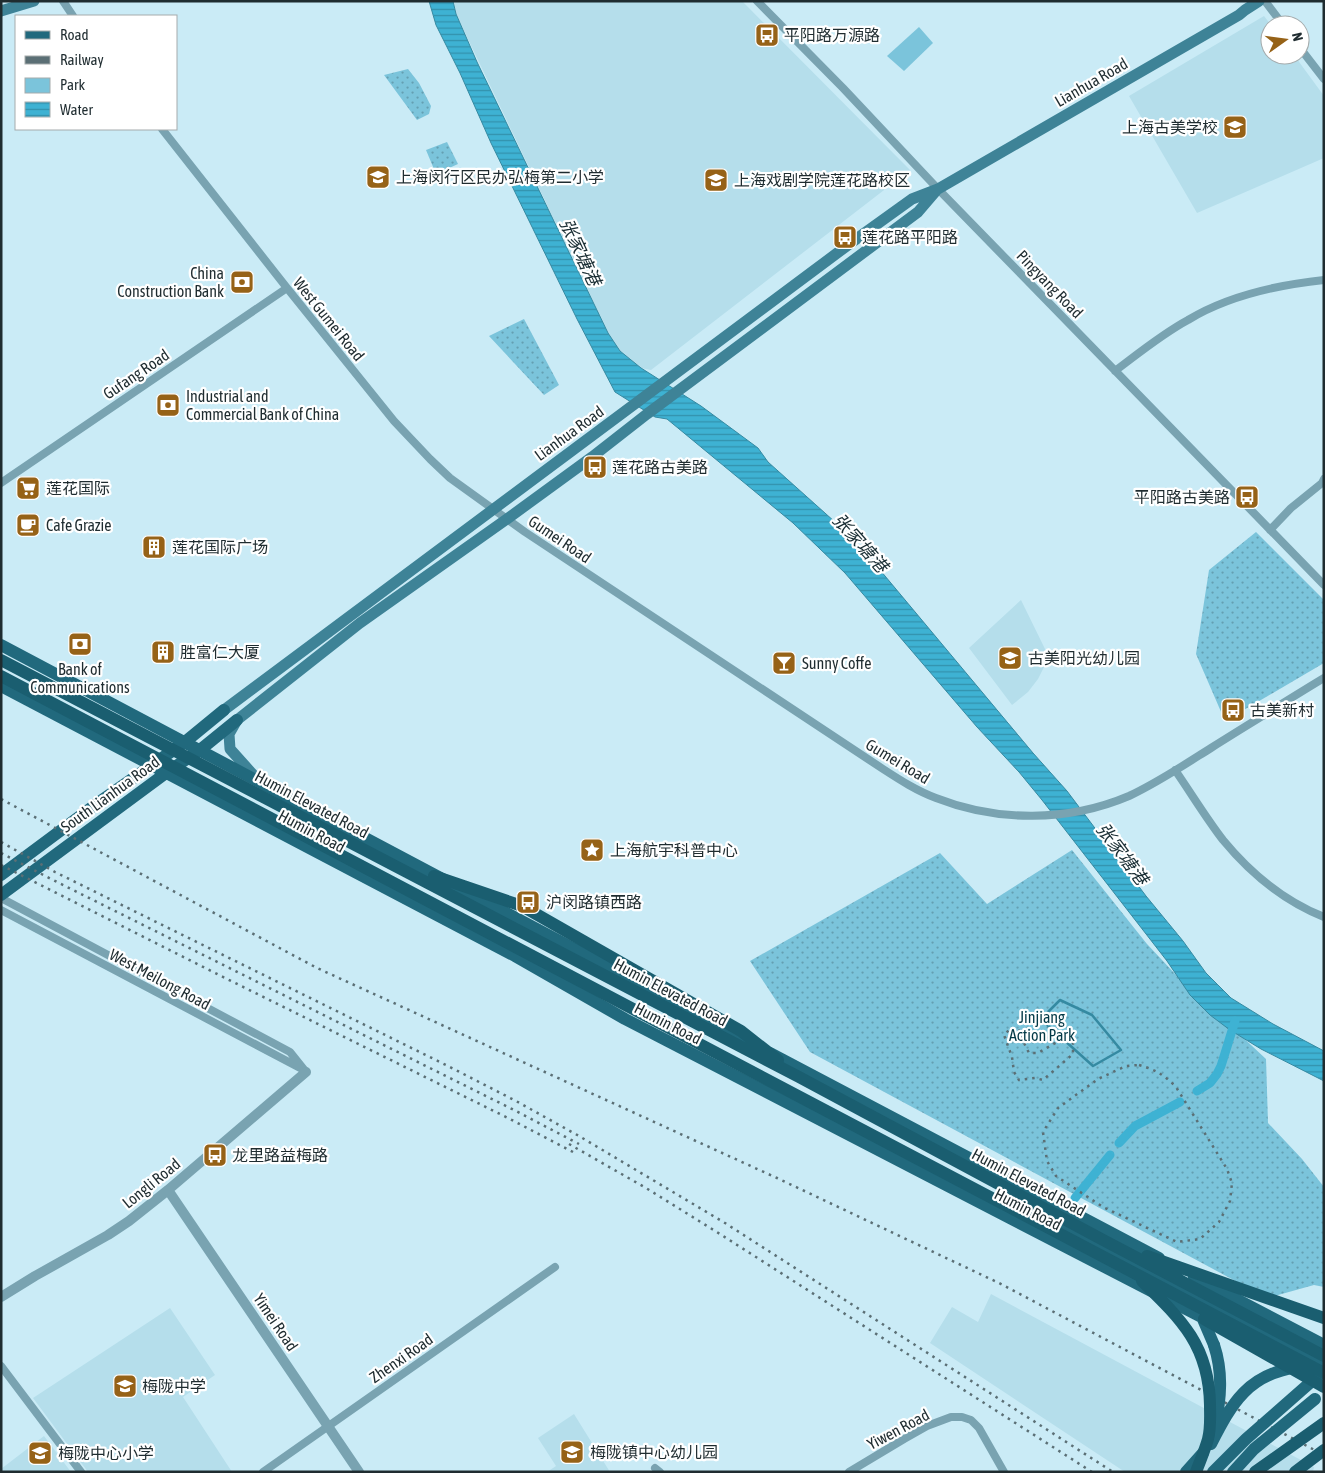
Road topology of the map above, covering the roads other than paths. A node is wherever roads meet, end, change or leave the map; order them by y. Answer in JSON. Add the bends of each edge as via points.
{"nodes":[{"id":1,"x":34,"y":1,"type":"edge"},
{"id":2,"x":62,"y":1,"type":"edge"},
{"id":3,"x":757,"y":1,"type":"edge"},
{"id":4,"x":1259,"y":1,"type":"edge"},
{"id":5,"x":1265,"y":1,"type":"edge"},
{"id":6,"x":1,"y":11,"type":"edge"},
{"id":7,"x":72,"y":15,"type":"edge"},
{"id":8,"x":1276,"y":15,"type":"edge"},
{"id":9,"x":1310,"y":61,"type":"edge"},
{"id":10,"x":1324,"y":79,"type":"edge"},
{"id":11,"x":163,"y":130,"type":"edge"},
{"id":12,"x":938,"y":189,"type":"junction"},
{"id":13,"x":1324,"y":280,"type":"edge"},
{"id":14,"x":287,"y":288,"type":"junction"},
{"id":15,"x":1115,"y":371,"type":"junction"},
{"id":16,"x":1324,"y":479,"type":"edge"},
{"id":17,"x":1,"y":483,"type":"edge"},
{"id":18,"x":493,"y":509,"type":"junction"},
{"id":19,"x":507,"y":519,"type":"junction"},
{"id":20,"x":1270,"y":530,"type":"junction"},
{"id":21,"x":1324,"y":586,"type":"edge"},
{"id":22,"x":1,"y":645,"type":"edge"},
{"id":23,"x":1,"y":660,"type":"edge"},
{"id":24,"x":1,"y":676,"type":"edge"},
{"id":25,"x":1324,"y":678,"type":"edge"},
{"id":26,"x":1,"y":686,"type":"edge"},
{"id":27,"x":224,"y":710,"type":"joint"},
{"id":28,"x":237,"y":720,"type":"junction"},
{"id":29,"x":185,"y":742,"type":"junction"},
{"id":30,"x":200,"y":750,"type":"junction"},
{"id":31,"x":151,"y":765,"type":"junction"},
{"id":32,"x":1175,"y":770,"type":"junction"},
{"id":33,"x":166,"y":773,"type":"junction"},
{"id":34,"x":258,"y":781,"type":"junction"},
{"id":35,"x":1,"y":876,"type":"edge"},
{"id":36,"x":434,"y":876,"type":"junction"},
{"id":37,"x":1,"y":897,"type":"edge"},
{"id":38,"x":1,"y":910,"type":"edge"},
{"id":39,"x":1324,"y":917,"type":"edge"},
{"id":40,"x":306,"y":1072,"type":"junction"},
{"id":41,"x":799,"y":1078,"type":"junction"},
{"id":42,"x":168,"y":1190,"type":"junction"},
{"id":43,"x":1030,"y":1190,"type":"junction"},
{"id":44,"x":1100,"y":1247,"type":"junction"},
{"id":45,"x":555,"y":1267,"type":"dead end"},
{"id":46,"x":1142,"y":1282,"type":"junction"},
{"id":47,"x":1,"y":1297,"type":"edge"},
{"id":48,"x":1202,"y":1317,"type":"junction"},
{"id":49,"x":1324,"y":1318,"type":"edge"},
{"id":50,"x":1324,"y":1347,"type":"edge"},
{"id":51,"x":1324,"y":1356,"type":"edge"},
{"id":52,"x":1324,"y":1364,"type":"edge"},
{"id":53,"x":1,"y":1366,"type":"edge"},
{"id":54,"x":1294,"y":1366,"type":"junction"},
{"id":55,"x":1324,"y":1371,"type":"edge"},
{"id":56,"x":1324,"y":1382,"type":"edge"},
{"id":57,"x":1324,"y":1387,"type":"edge"},
{"id":58,"x":1319,"y":1396,"type":"edge"},
{"id":59,"x":1324,"y":1423,"type":"edge"},
{"id":60,"x":328,"y":1426,"type":"junction"},
{"id":61,"x":1211,"y":1444,"type":"junction"},
{"id":62,"x":1324,"y":1450,"type":"edge"},
{"id":63,"x":81,"y":1472,"type":"edge"},
{"id":64,"x":263,"y":1472,"type":"edge"},
{"id":65,"x":359,"y":1472,"type":"edge"},
{"id":66,"x":849,"y":1472,"type":"edge"},
{"id":67,"x":1004,"y":1472,"type":"edge"},
{"id":68,"x":1186,"y":1472,"type":"edge"},
{"id":69,"x":1196,"y":1472,"type":"edge"},
{"id":70,"x":1213,"y":1472,"type":"edge"},
{"id":71,"x":1233,"y":1472,"type":"edge"},
{"id":72,"x":1254,"y":1472,"type":"edge"},
{"id":73,"x":1295,"y":1472,"type":"edge"}],
"edges":[{"from":1,"to":6,"type":"main road"},
{"from":2,"to":7,"type":"street"},
{"from":3,"to":12,"type":"street","name":"Pingyang Road"},
{"from":4,"to":12,"type":"main road","name":"Lianhua Road"},
{"from":5,"to":8,"type":"street"},
{"from":9,"to":10,"type":"street"},
{"from":11,"to":14,"type":"street","name":"West Gumei Road"},
{"from":12,"to":15,"type":"street","name":"Pingyang Road"},
{"from":12,"to":18,"type":"main road","name":"Lianhua Road","via":[[912,199],[848,245]]},
{"from":12,"to":19,"type":"main road","name":"Lianhua Road","via":[[918,212]]},
{"from":13,"to":15,"type":"street","via":[[1272,287],[1215,306],[1188,319]]},
{"from":14,"to":17,"type":"street","name":"Gufang Road"},
{"from":14,"to":18,"type":"street","name":"West Gumei Road","via":[[408,438],[450,478]]},
{"from":15,"to":20,"type":"street","name":"Pingyang Road"},
{"from":16,"to":20,"type":"street"},
{"from":18,"to":19,"type":"street","name":"Gumei Road"},
{"from":18,"to":27,"type":"main road","name":"Lianhua Road"},
{"from":19,"to":28,"type":"main road","name":"Lianhua Road","via":[[360,623]]},
{"from":19,"to":32,"type":"street","name":"Gumei Road","via":[[910,786],[934,798],[1008,816],[1043,816],[1090,808],[1128,796]]},
{"from":20,"to":21,"type":"street","name":"Pingyang Road"},
{"from":22,"to":29,"type":"main road","name":"Humin Road"},
{"from":23,"to":41,"type":"highway","name":"Humin Elevated Road","bridge":true},
{"from":24,"to":44,"type":"highway","name":"Humin Elevated Road","bridge":true},
{"from":25,"to":32,"type":"street","name":"Gumei Road"},
{"from":26,"to":31,"type":"main road","name":"Humin Road"},
{"from":27,"to":29,"type":"main road","name":"South Lianhua Road"},
{"from":28,"to":30,"type":"main road","name":"South Lianhua Road"},
{"from":28,"to":34,"type":"main road","via":[[229,734],[230,749]]},
{"from":29,"to":30,"type":"main road","name":"Humin Road"},
{"from":29,"to":31,"type":"main road","name":"South Lianhua Road"},
{"from":30,"to":33,"type":"main road","name":"South Lianhua Road"},
{"from":30,"to":34,"type":"main road","name":"Humin Road"},
{"from":31,"to":33,"type":"main road","name":"Humin Road"},
{"from":31,"to":35,"type":"main road","name":"South Lianhua Road"},
{"from":32,"to":39,"type":"street","via":[[1222,839],[1239,858],[1277,892]]},
{"from":33,"to":37,"type":"main road","name":"South Lianhua Road"},
{"from":33,"to":48,"type":"main road","name":"Humin Road","via":[[515,956],[625,1019]]},
{"from":34,"to":36,"type":"main road","name":"Humin Road"},
{"from":36,"to":41,"type":"highway","bridge":true,"via":[[522,906],[742,1031]]},
{"from":36,"to":43,"type":"main road","name":"Humin Road"},
{"from":37,"to":40,"type":"street","via":[[290,1052]]},
{"from":38,"to":40,"type":"street","name":"West Meilong Road"},
{"from":40,"to":42,"type":"street","name":"Longli Road"},
{"from":41,"to":44,"type":"highway","name":"Humin Elevated Road","bridge":true},
{"from":42,"to":47,"type":"street","name":"Longli Road","via":[[108,1235]]},
{"from":42,"to":60,"type":"street","name":"Yimei Road"},
{"from":43,"to":44,"type":"main road","name":"Humin Road","via":[[1042,1215]]},
{"from":43,"to":50,"type":"main road","name":"Humin Road"},
{"from":44,"to":46,"type":"highway","bridge":true},
{"from":44,"to":49,"type":"highway","bridge":true},
{"from":44,"to":51,"type":"highway","name":"Humin Elevated Road","bridge":true},
{"from":44,"to":52,"type":"main road","name":"Humin Road","bridge":true},
{"from":44,"to":55,"type":"highway","name":"Humin Elevated Road","bridge":true},
{"from":45,"to":60,"type":"street","name":"Zhenxi Road"},
{"from":46,"to":57,"type":"highway","bridge":true},
{"from":46,"to":69,"type":"highway","bridge":true,"via":[[1183,1324],[1203,1359],[1210,1388],[1210,1419],[1208,1438]]},
{"from":48,"to":54,"type":"main road","name":"Humin Road"},
{"from":48,"to":61,"type":"main road","bridge":true,"via":[[1214,1345],[1220,1372],[1218,1414]]},
{"from":50,"to":54,"type":"main road"},
{"from":52,"to":61,"type":"main road","bridge":true,"via":[[1288,1368],[1258,1380],[1225,1417]]},
{"from":53,"to":63,"type":"street"},
{"from":54,"to":56,"type":"main road","name":"Humin Road"},
{"from":55,"to":70,"type":"main road","bridge":true},
{"from":58,"to":71,"type":"main road","bridge":true,"via":[[1254,1449]]},
{"from":59,"to":72,"type":"highway","bridge":true},
{"from":60,"to":64,"type":"street","name":"Zhenxi Road"},
{"from":60,"to":65,"type":"street","name":"Yimei Road"},
{"from":61,"to":68,"type":"main road","bridge":true},
{"from":62,"to":73,"type":"highway","bridge":true},
{"from":66,"to":67,"type":"street","name":"Yiwen Road","via":[[927,1426],[951,1417],[971,1420],[979,1428]]}]}
